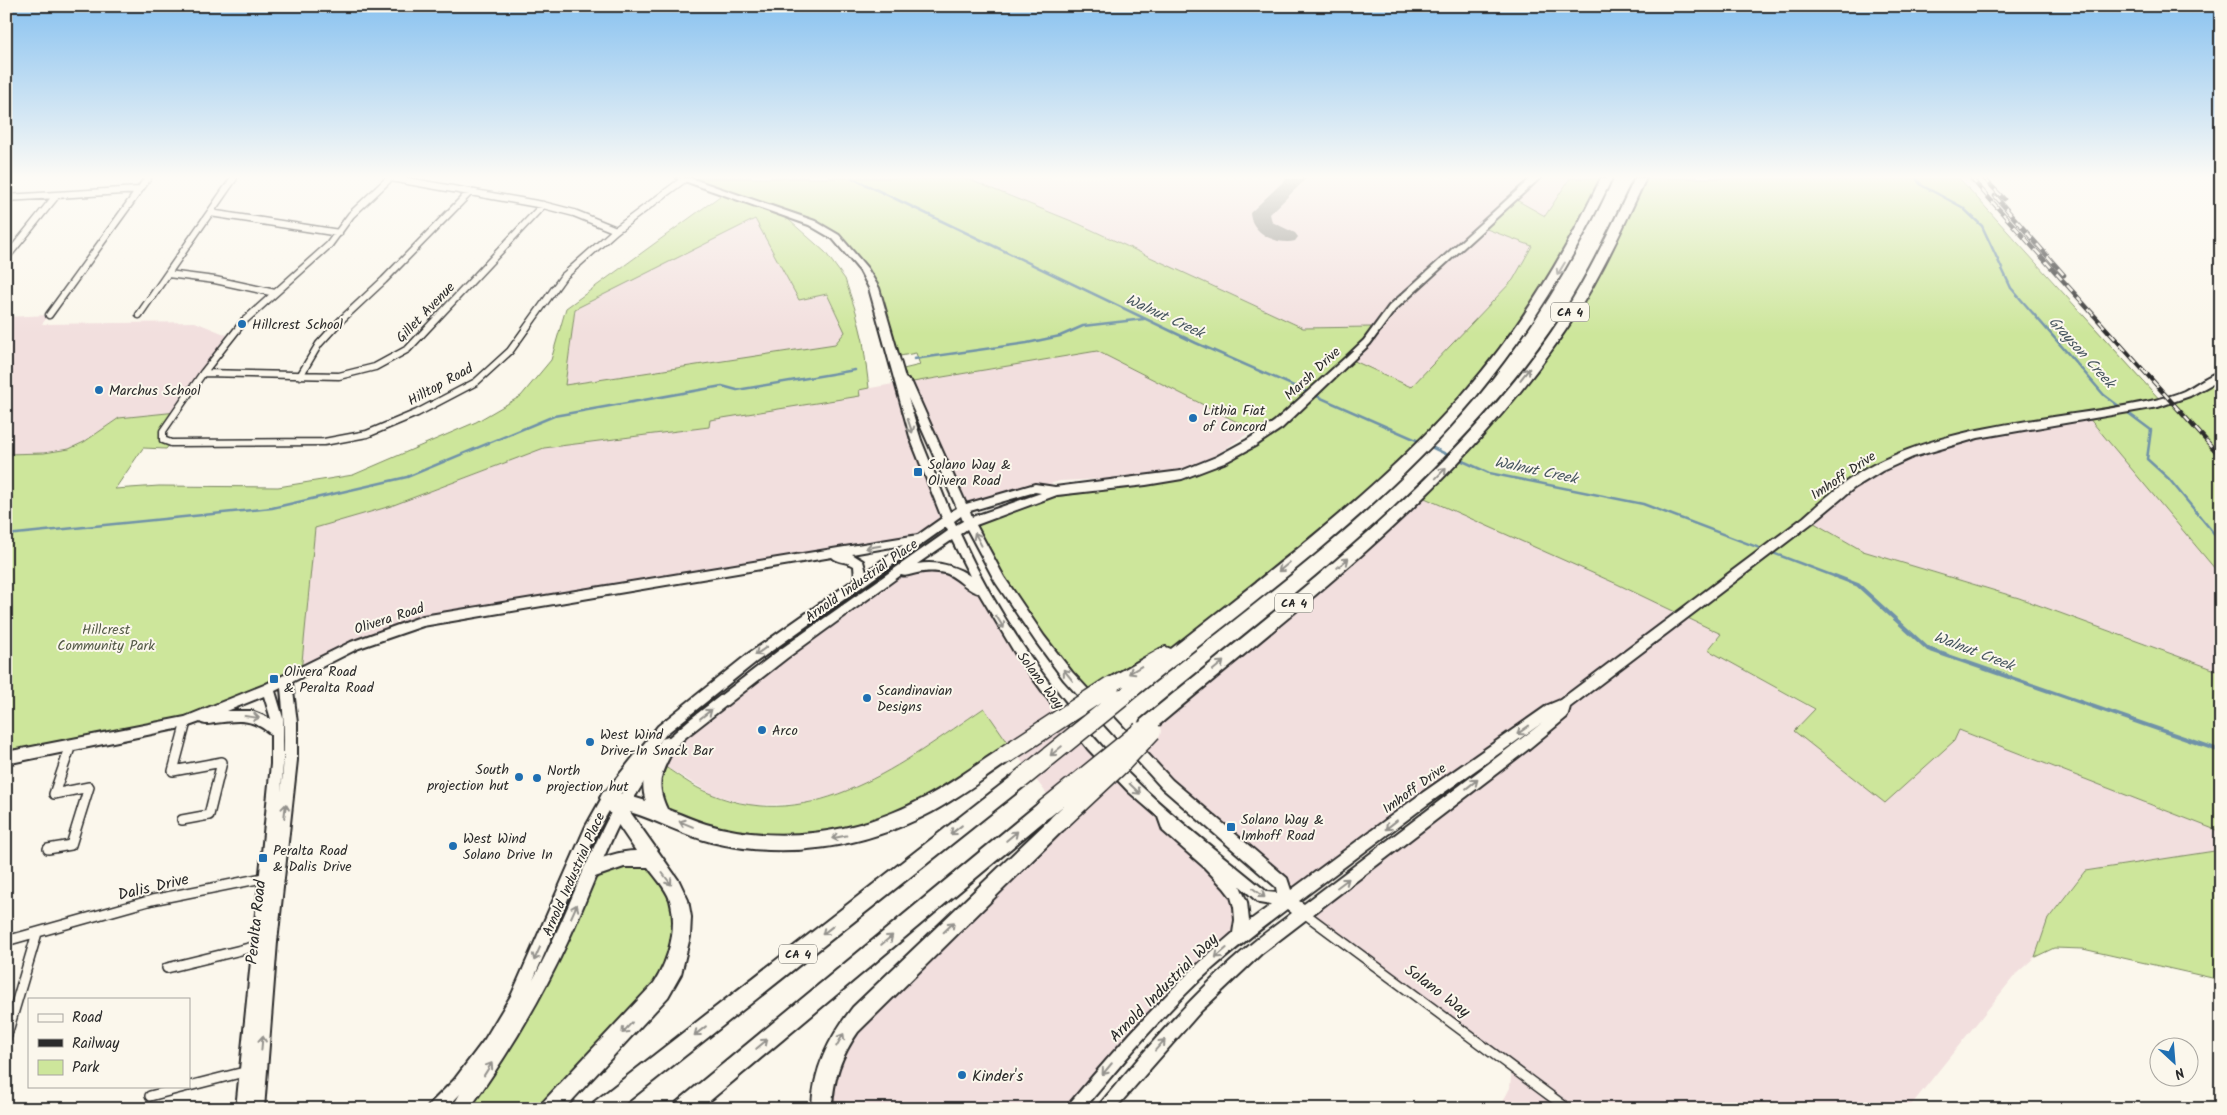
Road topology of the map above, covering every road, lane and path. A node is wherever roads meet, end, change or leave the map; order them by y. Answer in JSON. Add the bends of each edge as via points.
{"nodes":[{"id":1,"x":29,"y":230,"type":"edge"},
{"id":2,"x":109,"y":230,"type":"edge"},
{"id":3,"x":198,"y":230,"type":"edge"},
{"id":4,"x":320,"y":230,"type":"edge"},
{"id":5,"x":341,"y":230,"type":"edge"},
{"id":6,"x":432,"y":230,"type":"edge"},
{"id":7,"x":520,"y":230,"type":"edge"},
{"id":8,"x":616,"y":230,"type":"edge"},
{"id":9,"x":824,"y":230,"type":"edge"},
{"id":10,"x":1478,"y":230,"type":"edge"},
{"id":11,"x":1582,"y":230,"type":"edge"},
{"id":12,"x":1615,"y":230,"type":"edge"},
{"id":13,"x":339,"y":233,"type":"junction"},
{"id":14,"x":6,"y":258,"type":"edge"},
{"id":15,"x":168,"y":274,"type":"junction"},
{"id":16,"x":275,"y":293,"type":"junction"},
{"id":17,"x":48,"y":315,"type":"dead end"},
{"id":18,"x":138,"y":315,"type":"dead end"},
{"id":19,"x":203,"y":373,"type":"junction"},
{"id":20,"x":2221,"y":374,"type":"edge"},
{"id":21,"x":300,"y":376,"type":"junction"},
{"id":22,"x":901,"y":380,"type":"junction"},
{"id":23,"x":1055,"y":491,"type":"junction"},
{"id":24,"x":963,"y":509,"type":"junction"},
{"id":25,"x":949,"y":519,"type":"junction"},
{"id":26,"x":969,"y":522,"type":"junction"},
{"id":27,"x":954,"y":532,"type":"junction"},
{"id":28,"x":920,"y":539,"type":"junction"},
{"id":29,"x":825,"y":554,"type":"junction"},
{"id":30,"x":891,"y":576,"type":"junction"},
{"id":31,"x":861,"y":580,"type":"junction"},
{"id":32,"x":984,"y":596,"type":"junction"},
{"id":33,"x":1192,"y":641,"type":"junction"},
{"id":34,"x":286,"y":680,"type":"junction"},
{"id":35,"x":268,"y":689,"type":"junction"},
{"id":36,"x":1564,"y":704,"type":"junction"},
{"id":37,"x":186,"y":722,"type":"junction"},
{"id":38,"x":277,"y":732,"type":"junction"},
{"id":39,"x":668,"y":744,"type":"junction"},
{"id":40,"x":71,"y":745,"type":"junction"},
{"id":41,"x":6,"y":758,"type":"edge"},
{"id":42,"x":617,"y":804,"type":"junction"},
{"id":43,"x":1163,"y":813,"type":"junction"},
{"id":44,"x":661,"y":814,"type":"junction"},
{"id":45,"x":1051,"y":816,"type":"junction"},
{"id":46,"x":182,"y":820,"type":"dead end"},
{"id":47,"x":48,"y":849,"type":"dead end"},
{"id":48,"x":651,"y":859,"type":"junction"},
{"id":49,"x":592,"y":870,"type":"junction"},
{"id":50,"x":272,"y":876,"type":"junction"},
{"id":51,"x":1286,"y":900,"type":"junction"},
{"id":52,"x":1304,"y":913,"type":"junction"},
{"id":53,"x":37,"y":933,"type":"junction"},
{"id":54,"x":1239,"y":937,"type":"junction"},
{"id":55,"x":6,"y":940,"type":"edge"},
{"id":56,"x":265,"y":944,"type":"junction"},
{"id":57,"x":167,"y":968,"type":"dead end"},
{"id":58,"x":6,"y":1038,"type":"edge"},
{"id":59,"x":254,"y":1069,"type":"junction"},
{"id":60,"x":190,"y":1086,"type":"edge"},
{"id":61,"x":181,"y":1088,"type":"edge"},
{"id":62,"x":150,"y":1096,"type":"dead end"},
{"id":63,"x":244,"y":1109,"type":"edge"},
{"id":64,"x":256,"y":1109,"type":"edge"},
{"id":65,"x":435,"y":1109,"type":"edge"},
{"id":66,"x":459,"y":1109,"type":"edge"},
{"id":67,"x":550,"y":1109,"type":"edge"},
{"id":68,"x":601,"y":1109,"type":"edge"},
{"id":69,"x":684,"y":1109,"type":"edge"},
{"id":70,"x":822,"y":1109,"type":"edge"},
{"id":71,"x":1074,"y":1109,"type":"edge"},
{"id":72,"x":1105,"y":1109,"type":"edge"},
{"id":73,"x":1568,"y":1109,"type":"edge"}],
"edges":[{"from":1,"to":14,"type":"street"},
{"from":2,"to":17,"type":"street"},
{"from":3,"to":15,"type":"street"},
{"from":4,"to":13,"type":"street"},
{"from":5,"to":13,"type":"street"},
{"from":6,"to":21,"type":"street","via":[[319,344]]},
{"from":7,"to":21,"type":"street","name":"Gillet Avenue","via":[[408,349],[386,364],[339,376]]},
{"from":8,"to":19,"type":"street","name":"Hilltop Road","via":[[563,277],[510,351],[476,382],[417,413],[367,434],[324,442],[171,443],[163,440],[163,431]]},
{"from":9,"to":22,"type":"street","name":"Solano Way","via":[[836,237],[864,270],[874,288],[882,306]]},
{"from":10,"to":23,"type":"street","name":"Marsh Drive","via":[[1406,294],[1367,342],[1278,425],[1220,460],[1182,475]]},
{"from":11,"to":33,"type":"highway","number":"CA 4","one_way":true,"via":[[1551,285],[1510,344],[1424,444],[1319,539]]},
{"from":45,"to":12,"type":"highway","number":"CA 4","one_way":true,"bridge":true,"via":[[1120,765],[1149,728],[1180,697],[1347,559],[1458,455],[1554,338],[1589,283]]},
{"from":13,"to":16,"type":"street"},
{"from":15,"to":16,"type":"street"},
{"from":15,"to":18,"type":"street"},
{"from":16,"to":19,"type":"street","via":[[244,322]]},
{"from":19,"to":21,"type":"street","name":"Gillet Avenue"},
{"from":20,"to":36,"type":"street","name":"Imhoff Drive","via":[[2186,394],[2158,403],[1975,437],[1915,452],[1877,468]]},
{"from":22,"to":24,"type":"street","name":"Solano Way","via":[[907,383]]},
{"from":22,"to":25,"type":"street","name":"Solano Way","one_way":true,"via":[[908,419]]},
{"from":23,"to":24,"type":"street","name":"Marsh Drive","via":[[1035,488]]},
{"from":23,"to":26,"type":"street","name":"Marsh Drive"},
{"from":24,"to":25,"type":"street","name":"Arnold Industrial Place"},
{"from":24,"to":26,"type":"street","name":"Solano Way"},
{"from":25,"to":27,"type":"street","name":"Solano Way"},
{"from":25,"to":28,"type":"street","name":"Arnold Industrial Place"},
{"from":26,"to":27,"type":"street","name":"Arnold Industrial Place"},
{"from":51,"to":26,"type":"street","name":"Solano Way","one_way":true,"via":[[1282,883],[1166,784],[1068,676],[1000,580]]},
{"from":27,"to":30,"type":"street","name":"Arnold Industrial Place"},
{"from":27,"to":32,"type":"street","name":"Solano Way"},
{"from":28,"to":29,"type":"street","name":"Olivera Road","one_way":true},
{"from":28,"to":31,"type":"street","name":"Arnold Industrial Place"},
{"from":29,"to":31,"type":"street","via":[[855,560],[861,567]]},
{"from":29,"to":34,"type":"street","name":"Olivera Road","via":[[423,621],[347,648]]},
{"from":30,"to":32,"type":"street","via":[[919,566],[945,567],[969,581]]},
{"from":39,"to":30,"type":"street","name":"Arnold Industrial Place","one_way":true,"via":[[763,669]]},
{"from":31,"to":42,"type":"street","name":"Arnold Industrial Place","one_way":true,"via":[[752,658],[662,730]]},
{"from":32,"to":43,"type":"street","name":"Solano Way","one_way":true,"via":[[1060,706],[1134,789]]},
{"from":33,"to":44,"type":"highway","one_way":true,"bridge":true,"via":[[1138,668],[943,797],[912,814],[867,830],[792,843],[754,843],[711,834]]},
{"from":33,"to":68,"type":"highway","number":"CA 4","one_way":true,"bridge":true},
{"from":34,"to":35,"type":"street","name":"Olivera Road"},
{"from":50,"to":34,"type":"street","name":"Peralta Road","one_way":true,"via":[[291,760],[292,723]]},
{"from":35,"to":37,"type":"street","name":"Olivera Road"},
{"from":35,"to":38,"type":"street","name":"Peralta Road","via":[[277,718]]},
{"from":36,"to":51,"type":"street","name":"Imhoff Drive","one_way":true,"via":[[1422,800],[1322,877]]},
{"from":52,"to":36,"type":"street","name":"Imhoff Drive","one_way":true,"via":[[1529,741],[1563,713]]},
{"from":37,"to":38,"type":"street","one_way":true,"via":[[255,716],[265,720]]},
{"from":37,"to":40,"type":"street","name":"Olivera Road"},
{"from":37,"to":46,"type":"street","via":[[173,771],[222,762],[209,815]]},
{"from":38,"to":50,"type":"street","name":"Peralta Road"},
{"from":39,"to":42,"type":"street","name":"Arnold Industrial Place"},
{"from":39,"to":44,"type":"highway","via":[[656,762],[650,780],[652,798]]},
{"from":40,"to":41,"type":"street","name":"Olivera Road"},
{"from":40,"to":47,"type":"street","via":[[54,794],[89,786],[71,844]]},
{"from":42,"to":44,"type":"highway"},
{"from":42,"to":48,"type":"highway"},
{"from":42,"to":49,"type":"street","name":"Arnold Industrial Place"},
{"from":42,"to":65,"type":"street","name":"Arnold Industrial Place","one_way":true,"via":[[591,830],[517,999],[490,1044]]},
{"from":43,"to":51,"type":"street","name":"Solano Way","one_way":true,"via":[[1264,898]]},
{"from":43,"to":54,"type":"street","via":[[1168,827],[1232,884],[1240,901],[1243,919]]},
{"from":69,"to":45,"type":"highway","one_way":true},
{"from":70,"to":45,"type":"highway","one_way":true,"via":[[822,1086],[827,1064],[841,1036]]},
{"from":48,"to":49,"type":"highway","via":[[624,859]]},
{"from":48,"to":67,"type":"highway","one_way":true,"via":[[673,887],[682,918],[681,937],[671,974]]},
{"from":66,"to":49,"type":"street","name":"Arnold Industrial Place","one_way":true,"via":[[485,1075],[516,1023],[561,939]]},
{"from":50,"to":53,"type":"street","name":"Dalis Drive","via":[[152,900]]},
{"from":50,"to":56,"type":"street","name":"Peralta Road"},
{"from":51,"to":52,"type":"street","name":"Solano Way"},
{"from":51,"to":54,"type":"street","name":"Arnold Industrial Way"},
{"from":72,"to":52,"type":"street","one_way":true,"via":[[1216,983]]},
{"from":52,"to":73,"type":"street","name":"Solano Way"},
{"from":53,"to":55,"type":"street","name":"Dalis Drive"},
{"from":53,"to":58,"type":"street"},
{"from":54,"to":71,"type":"street","name":"Arnold Industrial Way","one_way":true,"via":[[1206,965],[1130,1042]]},
{"from":56,"to":57,"type":"street"},
{"from":56,"to":59,"type":"street","name":"Peralta Road"},
{"from":59,"to":60,"type":"street"},
{"from":59,"to":63,"type":"street","name":"Peralta Road"},
{"from":59,"to":64,"type":"street","name":"Peralta Road"},
{"from":61,"to":62,"type":"street"}]}
